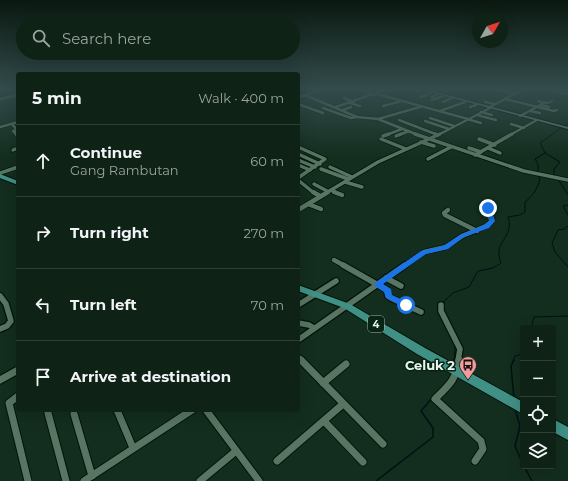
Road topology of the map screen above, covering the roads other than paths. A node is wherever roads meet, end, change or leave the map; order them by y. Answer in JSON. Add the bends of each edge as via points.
{"nodes":[{"id":1,"x":319,"y":111,"type":"edge"},
{"id":2,"x":333,"y":111,"type":"edge"},
{"id":3,"x":346,"y":111,"type":"edge"},
{"id":4,"x":402,"y":111,"type":"edge"},
{"id":5,"x":502,"y":111,"type":"edge"},
{"id":6,"x":530,"y":111,"type":"edge"},
{"id":7,"x":532,"y":111,"type":"edge"},
{"id":8,"x":441,"y":112,"type":"joint"},
{"id":9,"x":481,"y":112,"type":"joint"},
{"id":10,"x":323,"y":113,"type":"dead end"},
{"id":11,"x":540,"y":113,"type":"dead end"},
{"id":12,"x":437,"y":115,"type":"dead end"},
{"id":13,"x":477,"y":115,"type":"junction"},
{"id":14,"x":492,"y":116,"type":"dead end"},
{"id":15,"x":520,"y":116,"type":"junction"},
{"id":16,"x":357,"y":117,"type":"junction"},
{"id":17,"x":430,"y":118,"type":"dead end"},
{"id":18,"x":378,"y":119,"type":"junction"},
{"id":19,"x":468,"y":119,"type":"junction"},
{"id":20,"x":399,"y":120,"type":"dead end"},
{"id":21,"x":496,"y":120,"type":"dead end"},
{"id":22,"x":537,"y":120,"type":"junction"},
{"id":23,"x":425,"y":121,"type":"dead end"},
{"id":24,"x":452,"y":121,"type":"dead end"},
{"id":25,"x":16,"y":123,"type":"edge"},
{"id":26,"x":481,"y":123,"type":"dead end"},
{"id":27,"x":12,"y":124,"type":"junction"},
{"id":28,"x":459,"y":124,"type":"junction"},
{"id":29,"x":511,"y":124,"type":"dead end"},
{"id":30,"x":520,"y":124,"type":"dead end"},
{"id":31,"x":454,"y":126,"type":"junction"},
{"id":32,"x":0,"y":127,"type":"edge"},
{"id":33,"x":525,"y":127,"type":"junction"},
{"id":34,"x":568,"y":128,"type":"edge"},
{"id":35,"x":16,"y":129,"type":"edge"},
{"id":36,"x":402,"y":129,"type":"junction"},
{"id":37,"x":449,"y":129,"type":"junction"},
{"id":38,"x":409,"y":131,"type":"junction"},
{"id":39,"x":438,"y":135,"type":"junction"},
{"id":40,"x":396,"y":136,"type":"dead end"},
{"id":41,"x":428,"y":139,"type":"junction"},
{"id":42,"x":479,"y":139,"type":"dead end"},
{"id":43,"x":421,"y":142,"type":"junction"},
{"id":44,"x":495,"y":145,"type":"junction"},
{"id":45,"x":434,"y":146,"type":"dead end"},
{"id":46,"x":451,"y":147,"type":"junction"},
{"id":47,"x":300,"y":148,"type":"edge"},
{"id":48,"x":469,"y":148,"type":"dead end"},
{"id":49,"x":488,"y":148,"type":"junction"},
{"id":50,"x":16,"y":149,"type":"edge"},
{"id":51,"x":406,"y":149,"type":"junction"},
{"id":52,"x":13,"y":150,"type":"dead end"},
{"id":53,"x":481,"y":152,"type":"junction"},
{"id":54,"x":500,"y":153,"type":"dead end"},
{"id":55,"x":300,"y":155,"type":"edge"},
{"id":56,"x":475,"y":155,"type":"junction"},
{"id":57,"x":428,"y":159,"type":"dead end"},
{"id":58,"x":300,"y":161,"type":"edge"},
{"id":59,"x":320,"y":164,"type":"junction"},
{"id":60,"x":300,"y":166,"type":"edge"},
{"id":61,"x":314,"y":167,"type":"junction"},
{"id":62,"x":330,"y":167,"type":"dead end"},
{"id":63,"x":16,"y":168,"type":"edge"},
{"id":64,"x":321,"y":169,"type":"dead end"},
{"id":65,"x":310,"y":170,"type":"junction"},
{"id":66,"x":0,"y":175,"type":"edge"},
{"id":67,"x":300,"y":178,"type":"edge"},
{"id":68,"x":348,"y":179,"type":"junction"},
{"id":69,"x":568,"y":180,"type":"edge"},
{"id":70,"x":300,"y":181,"type":"edge"},
{"id":71,"x":16,"y":182,"type":"edge"},
{"id":72,"x":314,"y":184,"type":"dead end"},
{"id":73,"x":362,"y":187,"type":"dead end"},
{"id":74,"x":329,"y":190,"type":"junction"},
{"id":75,"x":342,"y":195,"type":"dead end"},
{"id":76,"x":320,"y":196,"type":"junction"},
{"id":77,"x":308,"y":204,"type":"junction"},
{"id":78,"x":486,"y":207,"type":"dead end"},
{"id":79,"x":300,"y":209,"type":"edge"},
{"id":80,"x":321,"y":209,"type":"dead end"},
{"id":81,"x":448,"y":210,"type":"dead end"},
{"id":82,"x":477,"y":231,"type":"junction"},
{"id":83,"x":334,"y":260,"type":"dead end"},
{"id":84,"x":386,"y":278,"type":"junction"},
{"id":85,"x":336,"y":281,"type":"dead end"},
{"id":86,"x":377,"y":284,"type":"junction"},
{"id":87,"x":401,"y":286,"type":"dead end"},
{"id":88,"x":300,"y":289,"type":"edge"},
{"id":89,"x":315,"y":294,"type":"junction"},
{"id":90,"x":0,"y":296,"type":"edge"},
{"id":91,"x":300,"y":304,"type":"edge"},
{"id":92,"x":441,"y":305,"type":"dead end"},
{"id":93,"x":347,"y":306,"type":"junction"},
{"id":94,"x":421,"y":312,"type":"dead end"},
{"id":95,"x":300,"y":323,"type":"edge"},
{"id":96,"x":314,"y":328,"type":"junction"},
{"id":97,"x":0,"y":329,"type":"edge"},
{"id":98,"x":300,"y":338,"type":"edge"},
{"id":99,"x":300,"y":359,"type":"edge"},
{"id":100,"x":346,"y":364,"type":"dead end"},
{"id":101,"x":454,"y":369,"type":"junction"},
{"id":102,"x":16,"y":371,"type":"edge"},
{"id":103,"x":0,"y":380,"type":"edge"},
{"id":104,"x":323,"y":383,"type":"junction"},
{"id":105,"x":16,"y":397,"type":"edge"},
{"id":106,"x":343,"y":404,"type":"junction"},
{"id":107,"x":520,"y":406,"type":"edge"},
{"id":108,"x":119,"y":412,"type":"edge"},
{"id":109,"x":189,"y":412,"type":"edge"},
{"id":110,"x":207,"y":412,"type":"edge"},
{"id":111,"x":48,"y":413,"type":"dead end"},
{"id":112,"x":74,"y":414,"type":"dead end"},
{"id":113,"x":324,"y":421,"type":"junction"},
{"id":114,"x":556,"y":427,"type":"edge"},
{"id":115,"x":568,"y":434,"type":"edge"},
{"id":116,"x":383,"y":444,"type":"dead end"},
{"id":117,"x":133,"y":448,"type":"junction"},
{"id":118,"x":236,"y":451,"type":"junction"},
{"id":119,"x":277,"y":461,"type":"dead end"},
{"id":120,"x":475,"y":461,"type":"dead end"},
{"id":121,"x":363,"y":462,"type":"dead end"},
{"id":122,"x":92,"y":476,"type":"junction"},
{"id":123,"x":28,"y":481,"type":"edge"},
{"id":124,"x":66,"y":481,"type":"edge"},
{"id":125,"x":84,"y":481,"type":"edge"},
{"id":126,"x":200,"y":481,"type":"edge"},
{"id":127,"x":259,"y":481,"type":"edge"}],
"edges":[{"from":1,"to":10,"type":"street"},
{"from":2,"to":16,"type":"street","via":[[351,118]]},
{"from":3,"to":16,"type":"street"},
{"from":4,"to":18,"type":"street"},
{"from":5,"to":15,"type":"street"},
{"from":6,"to":15,"type":"street"},
{"from":7,"to":11,"type":"street"},
{"from":8,"to":12,"type":"street"},
{"from":8,"to":19,"type":"street"},
{"from":9,"to":13,"type":"street"},
{"from":9,"to":14,"type":"street"},
{"from":13,"to":19,"type":"street"},
{"from":13,"to":21,"type":"street"},
{"from":15,"to":22,"type":"street"},
{"from":16,"to":18,"type":"street"},
{"from":17,"to":31,"type":"street"},
{"from":18,"to":36,"type":"street"},
{"from":19,"to":26,"type":"street"},
{"from":19,"to":28,"type":"street"},
{"from":20,"to":39,"type":"street"},
{"from":22,"to":33,"type":"street"},
{"from":22,"to":34,"type":"street"},
{"from":23,"to":37,"type":"street"},
{"from":24,"to":28,"type":"street"},
{"from":25,"to":27,"type":"street"},
{"from":27,"to":32,"type":"street"},
{"from":27,"to":35,"type":"street"},
{"from":28,"to":31,"type":"street"},
{"from":29,"to":33,"type":"street"},
{"from":30,"to":33,"type":"street"},
{"from":31,"to":37,"type":"street"},
{"from":33,"to":44,"type":"street"},
{"from":36,"to":38,"type":"street"},
{"from":36,"to":51,"type":"street","via":[[382,137]]},
{"from":37,"to":39,"type":"street"},
{"from":38,"to":40,"type":"street"},
{"from":38,"to":41,"type":"street"},
{"from":39,"to":41,"type":"street"},
{"from":41,"to":43,"type":"street"},
{"from":41,"to":46,"type":"street"},
{"from":42,"to":44,"type":"street"},
{"from":43,"to":45,"type":"street"},
{"from":43,"to":51,"type":"street"},
{"from":44,"to":49,"type":"street"},
{"from":46,"to":56,"type":"street"},
{"from":46,"to":57,"type":"street"},
{"from":47,"to":59,"type":"street","via":[[325,158]]},
{"from":48,"to":53,"type":"street"},
{"from":49,"to":53,"type":"street"},
{"from":49,"to":54,"type":"street"},
{"from":50,"to":52,"type":"street"},
{"from":51,"to":68,"type":"street"},
{"from":53,"to":56,"type":"street"},
{"from":55,"to":59,"type":"street"},
{"from":56,"to":69,"type":"street","via":[[533,173]]},
{"from":58,"to":61,"type":"street"},
{"from":59,"to":61,"type":"street"},
{"from":60,"to":65,"type":"street"},
{"from":61,"to":65,"type":"street"},
{"from":62,"to":68,"type":"street"},
{"from":63,"to":66,"type":"street"},
{"from":64,"to":68,"type":"street"},
{"from":65,"to":67,"type":"street"},
{"from":66,"to":71,"type":"highway"},
{"from":68,"to":73,"type":"street"},
{"from":68,"to":74,"type":"street"},
{"from":70,"to":76,"type":"street"},
{"from":72,"to":74,"type":"street"},
{"from":74,"to":75,"type":"street"},
{"from":74,"to":76,"type":"street"},
{"from":76,"to":77,"type":"street"},
{"from":77,"to":79,"type":"street"},
{"from":77,"to":80,"type":"street"},
{"from":78,"to":82,"type":"street","via":[[490,209],[492,221]]},
{"from":81,"to":82,"type":"street","via":[[445,215]]},
{"from":82,"to":84,"type":"street","via":[[462,236],[446,247],[424,252]]},
{"from":83,"to":86,"type":"street"},
{"from":84,"to":86,"type":"street"},
{"from":84,"to":87,"type":"street"},
{"from":85,"to":89,"type":"street"},
{"from":86,"to":93,"type":"street"},
{"from":86,"to":94,"type":"street","via":[[388,291],[391,298]]},
{"from":88,"to":89,"type":"highway","number":"4"},
{"from":89,"to":91,"type":"street"},
{"from":89,"to":93,"type":"highway","number":"4"},
{"from":90,"to":97,"type":"street","via":[[6,304],[11,321]]},
{"from":92,"to":101,"type":"street","via":[[441,311],[459,345]]},
{"from":93,"to":96,"type":"street"},
{"from":93,"to":101,"type":"highway","number":"4"},
{"from":95,"to":96,"type":"street"},
{"from":96,"to":98,"type":"street"},
{"from":99,"to":104,"type":"street"},
{"from":100,"to":104,"type":"street"},
{"from":101,"to":107,"type":"highway","number":"4"},
{"from":101,"to":120,"type":"street","via":[[448,387],[436,399],[481,442],[483,450]]},
{"from":102,"to":103,"type":"street"},
{"from":104,"to":106,"type":"street"},
{"from":105,"to":123,"type":"street","via":[[9,403]]},
{"from":106,"to":113,"type":"street"},
{"from":106,"to":116,"type":"street"},
{"from":108,"to":117,"type":"street"},
{"from":109,"to":117,"type":"street"},
{"from":110,"to":118,"type":"street"},
{"from":111,"to":124,"type":"street"},
{"from":112,"to":122,"type":"street"},
{"from":113,"to":119,"type":"street"},
{"from":113,"to":121,"type":"street"},
{"from":114,"to":115,"type":"highway"},
{"from":117,"to":122,"type":"street"},
{"from":118,"to":126,"type":"street"},
{"from":118,"to":127,"type":"street"},
{"from":122,"to":125,"type":"street"}]}
